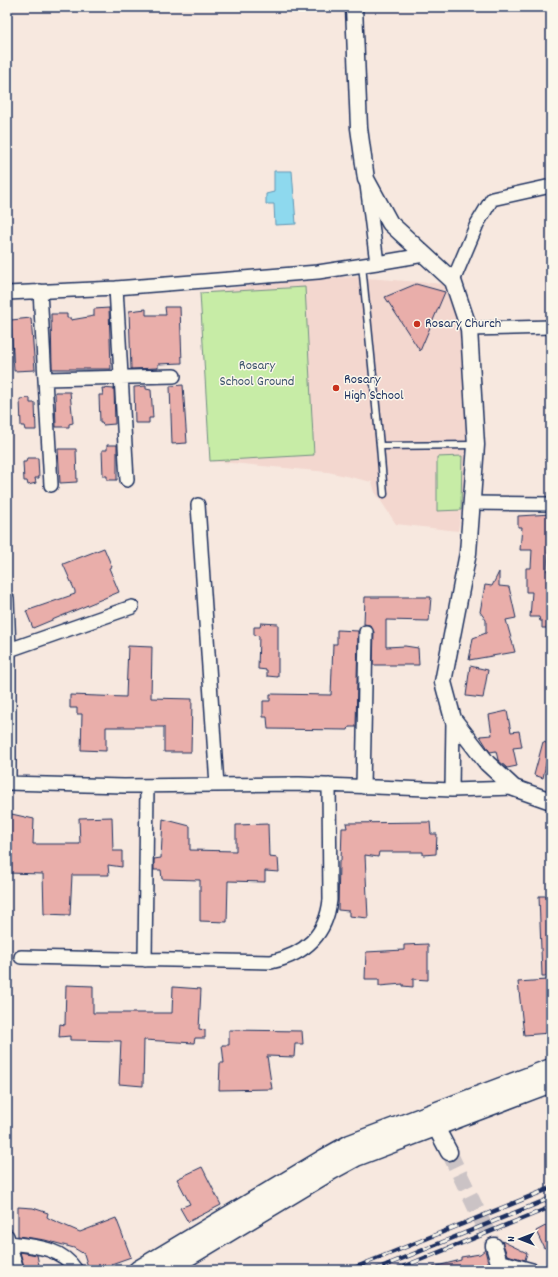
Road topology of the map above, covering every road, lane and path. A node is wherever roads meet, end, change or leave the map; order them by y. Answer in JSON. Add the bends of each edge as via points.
{"nodes":[{"id":1,"x":354,"y":7,"type":"edge"},
{"id":2,"x":366,"y":179,"type":"junction"},
{"id":3,"x":551,"y":186,"type":"edge"},
{"id":4,"x":424,"y":255,"type":"junction"},
{"id":5,"x":377,"y":263,"type":"junction"},
{"id":6,"x":362,"y":265,"type":"junction"},
{"id":7,"x":453,"y":281,"type":"junction"},
{"id":8,"x":116,"y":288,"type":"junction"},
{"id":9,"x":40,"y":291,"type":"junction"},
{"id":10,"x":7,"y":293,"type":"edge"},
{"id":11,"x":551,"y":327,"type":"edge"},
{"id":12,"x":469,"y":329,"type":"junction"},
{"id":13,"x":174,"y":376,"type":"dead end"},
{"id":14,"x":121,"y":377,"type":"junction"},
{"id":15,"x":45,"y":379,"type":"junction"},
{"id":16,"x":476,"y":445,"type":"junction"},
{"id":17,"x":380,"y":446,"type":"junction"},
{"id":18,"x":127,"y":480,"type":"dead end"},
{"id":19,"x":51,"y":485,"type":"dead end"},
{"id":20,"x":384,"y":494,"type":"dead end"},
{"id":21,"x":472,"y":503,"type":"junction"},
{"id":22,"x":551,"y":504,"type":"edge"},
{"id":23,"x":198,"y":505,"type":"dead end"},
{"id":24,"x":7,"y":598,"type":"edge"},
{"id":25,"x":132,"y":607,"type":"dead end"},
{"id":26,"x":366,"y":632,"type":"dead end"},
{"id":27,"x":10,"y":650,"type":"junction"},
{"id":28,"x":453,"y":719,"type":"junction"},
{"id":29,"x":8,"y":783,"type":"edge"},
{"id":30,"x":216,"y":785,"type":"junction"},
{"id":31,"x":329,"y":785,"type":"junction"},
{"id":32,"x":146,"y":786,"type":"junction"},
{"id":33,"x":364,"y":787,"type":"junction"},
{"id":34,"x":514,"y":788,"type":"junction"},
{"id":35,"x":452,"y":790,"type":"junction"},
{"id":36,"x":551,"y":801,"type":"edge"},
{"id":37,"x":21,"y":957,"type":"dead end"},
{"id":38,"x":145,"y":960,"type":"junction"},
{"id":39,"x":551,"y":1068,"type":"edge"},
{"id":40,"x":551,"y":1083,"type":"edge"},
{"id":41,"x":433,"y":1121,"type":"junction"},
{"id":42,"x":449,"y":1152,"type":"tunnel mouth"},
{"id":43,"x":8,"y":1238,"type":"edge"},
{"id":44,"x":494,"y":1246,"type":"tunnel mouth"},
{"id":45,"x":499,"y":1266,"type":"edge"},
{"id":46,"x":16,"y":1270,"type":"edge"},
{"id":47,"x":76,"y":1270,"type":"edge"},
{"id":48,"x":138,"y":1270,"type":"edge"},
{"id":49,"x":166,"y":1270,"type":"edge"},
{"id":50,"x":532,"y":1270,"type":"edge"}],
"edges":[{"from":1,"to":2,"type":"street","via":[[359,128]]},
{"from":2,"to":4,"type":"street","via":[[390,223]]},
{"from":2,"to":5,"type":"street"},
{"from":3,"to":7,"type":"street","via":[[492,198],[477,224]]},
{"from":4,"to":5,"type":"street"},
{"from":4,"to":7,"type":"street"},
{"from":5,"to":6,"type":"street"},
{"from":6,"to":8,"type":"street","via":[[318,272]]},
{"from":6,"to":17,"type":"lane"},
{"from":7,"to":12,"type":"street"},
{"from":8,"to":9,"type":"street"},
{"from":8,"to":14,"type":"street"},
{"from":9,"to":10,"type":"street"},
{"from":9,"to":15,"type":"street"},
{"from":11,"to":12,"type":"street"},
{"from":12,"to":16,"type":"street"},
{"from":13,"to":14,"type":"street"},
{"from":14,"to":15,"type":"street"},
{"from":14,"to":18,"type":"street"},
{"from":15,"to":19,"type":"street"},
{"from":16,"to":17,"type":"lane"},
{"from":16,"to":21,"type":"street"},
{"from":17,"to":20,"type":"lane"},
{"from":21,"to":22,"type":"street"},
{"from":21,"to":28,"type":"street","via":[[468,552],[443,682]]},
{"from":23,"to":30,"type":"street"},
{"from":24,"to":27,"type":"street"},
{"from":25,"to":27,"type":"street"},
{"from":26,"to":33,"type":"street"},
{"from":27,"to":29,"type":"street"},
{"from":28,"to":34,"type":"street","via":[[487,763]]},
{"from":28,"to":35,"type":"street"},
{"from":29,"to":32,"type":"street"},
{"from":30,"to":31,"type":"street"},
{"from":30,"to":32,"type":"street"},
{"from":31,"to":33,"type":"street"},
{"from":31,"to":38,"type":"street","via":[[329,906],[328,917],[316,937],[289,958],[271,962]]},
{"from":32,"to":38,"type":"street"},
{"from":33,"to":35,"type":"street"},
{"from":34,"to":35,"type":"street"},
{"from":34,"to":36,"type":"street"},
{"from":37,"to":38,"type":"street"},
{"from":39,"to":41,"type":"main road"},
{"from":40,"to":41,"type":"main road"},
{"from":41,"to":42,"type":"street"},
{"from":41,"to":48,"type":"main road","via":[[383,1131],[350,1144]]},
{"from":41,"to":49,"type":"main road","via":[[338,1167]]},
{"from":43,"to":46,"type":"street"},
{"from":43,"to":47,"type":"street","via":[[62,1254]]},
{"from":44,"to":45,"type":"street"},
{"from":45,"to":50,"type":"street"}]}
